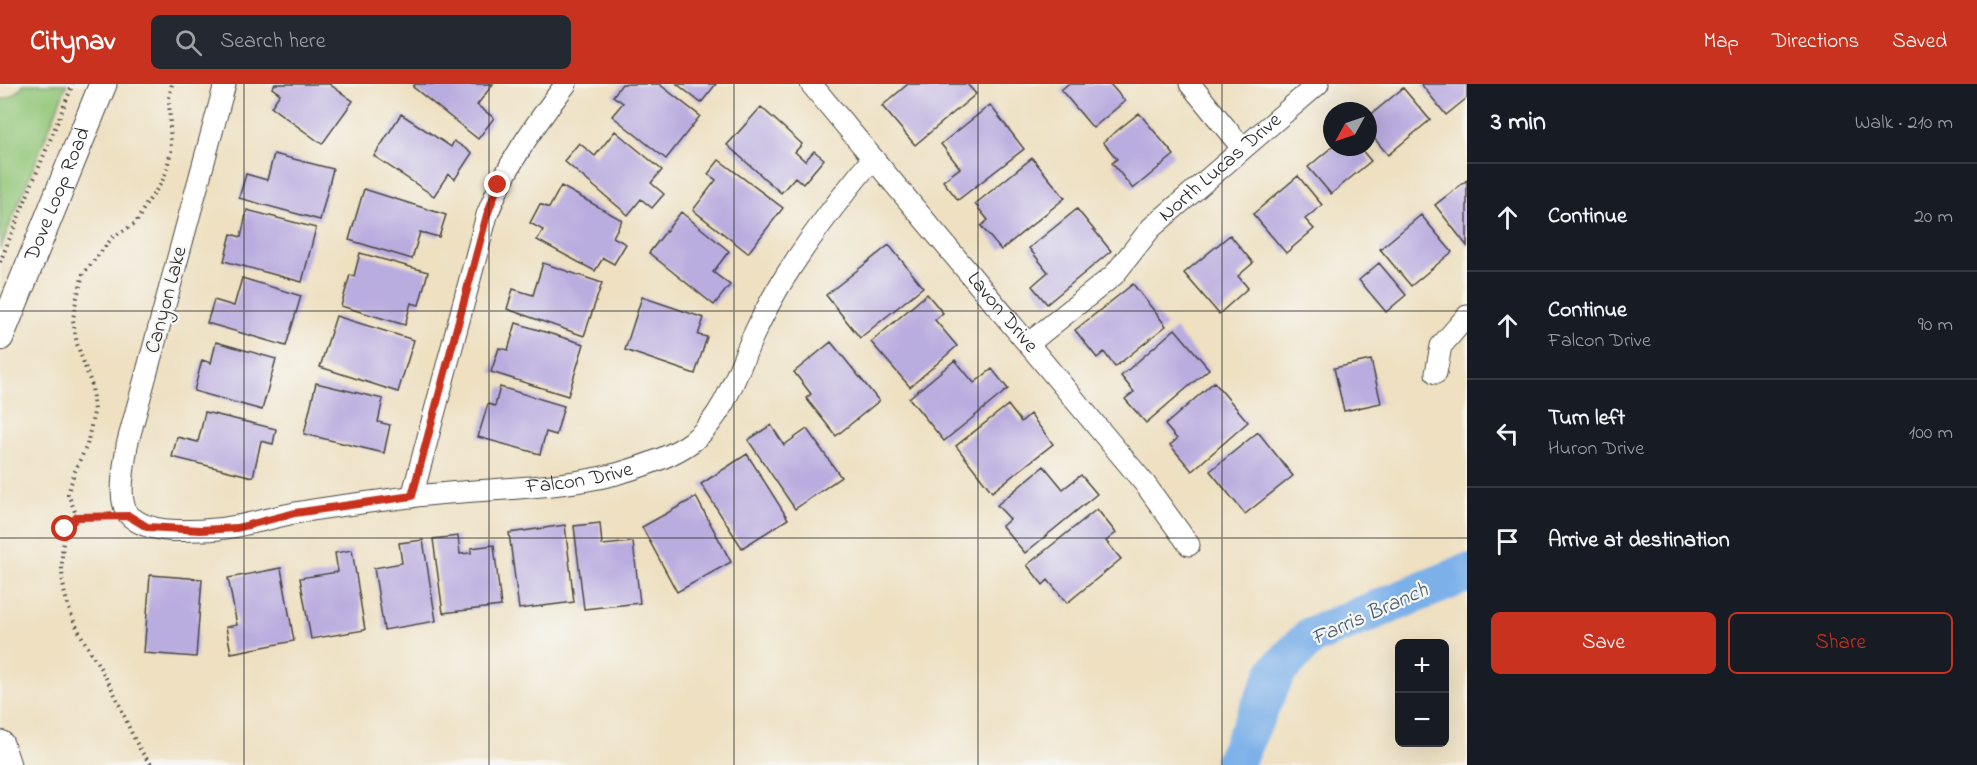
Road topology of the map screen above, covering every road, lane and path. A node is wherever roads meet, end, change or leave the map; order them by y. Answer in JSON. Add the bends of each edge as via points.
{"nodes":[{"id":1,"x":73,"y":84,"type":"edge"},
{"id":2,"x":103,"y":84,"type":"edge"},
{"id":3,"x":172,"y":84,"type":"edge"},
{"id":4,"x":225,"y":84,"type":"edge"},
{"id":5,"x":566,"y":84,"type":"edge"},
{"id":6,"x":811,"y":84,"type":"edge"},
{"id":7,"x":1190,"y":84,"type":"edge"},
{"id":8,"x":1318,"y":84,"type":"edge"},
{"id":9,"x":1242,"y":148,"type":"junction"},
{"id":10,"x":873,"y":158,"type":"junction"},
{"id":11,"x":0,"y":262,"type":"edge"},
{"id":12,"x":1467,"y":316,"type":"edge"},
{"id":13,"x":0,"y":337,"type":"edge"},
{"id":14,"x":1028,"y":344,"type":"junction"},
{"id":15,"x":1436,"y":373,"type":"dead end"},
{"id":16,"x":412,"y":496,"type":"junction"},
{"id":17,"x":129,"y":516,"type":"junction"},
{"id":18,"x":77,"y":517,"type":"junction"},
{"id":19,"x":1189,"y":545,"type":"dead end"},
{"id":20,"x":0,"y":744,"type":"edge"},
{"id":21,"x":8,"y":765,"type":"edge"},
{"id":22,"x":153,"y":765,"type":"edge"}],
"edges":[{"from":1,"to":11,"type":"path"},
{"from":2,"to":13,"type":"main road","name":"Dove Loop Road"},
{"from":3,"to":18,"type":"path","via":[[171,151],[162,182],[136,223],[113,237],[83,274],[76,301],[73,320],[92,386],[94,412],[87,445],[68,494]]},
{"from":4,"to":17,"type":"street","name":"Canyon Lake","via":[[127,445],[122,494]]},
{"from":5,"to":16,"type":"street","via":[[517,151],[498,185]]},
{"from":6,"to":10,"type":"street","name":"Lavon Drive"},
{"from":7,"to":9,"type":"street"},
{"from":8,"to":9,"type":"street","name":"North Lucas Drive"},
{"from":9,"to":14,"type":"street","name":"North Lucas Drive","via":[[1151,228],[1114,275]]},
{"from":10,"to":14,"type":"street","name":"Lavon Drive"},
{"from":10,"to":16,"type":"street","name":"Falcon Drive","via":[[839,198],[777,290],[729,394],[710,425],[692,442],[646,465],[570,483]]},
{"from":12,"to":15,"type":"street","via":[[1441,346]]},
{"from":14,"to":19,"type":"street","name":"Lavon Drive","via":[[1145,484]]},
{"from":16,"to":17,"type":"street","name":"Falcon Drive","via":[[295,513],[237,528],[147,527]]},
{"from":17,"to":18,"type":"path"},
{"from":18,"to":22,"type":"path","via":[[65,529],[62,544],[66,603],[141,754]]},
{"from":20,"to":21,"type":"main road"}]}
